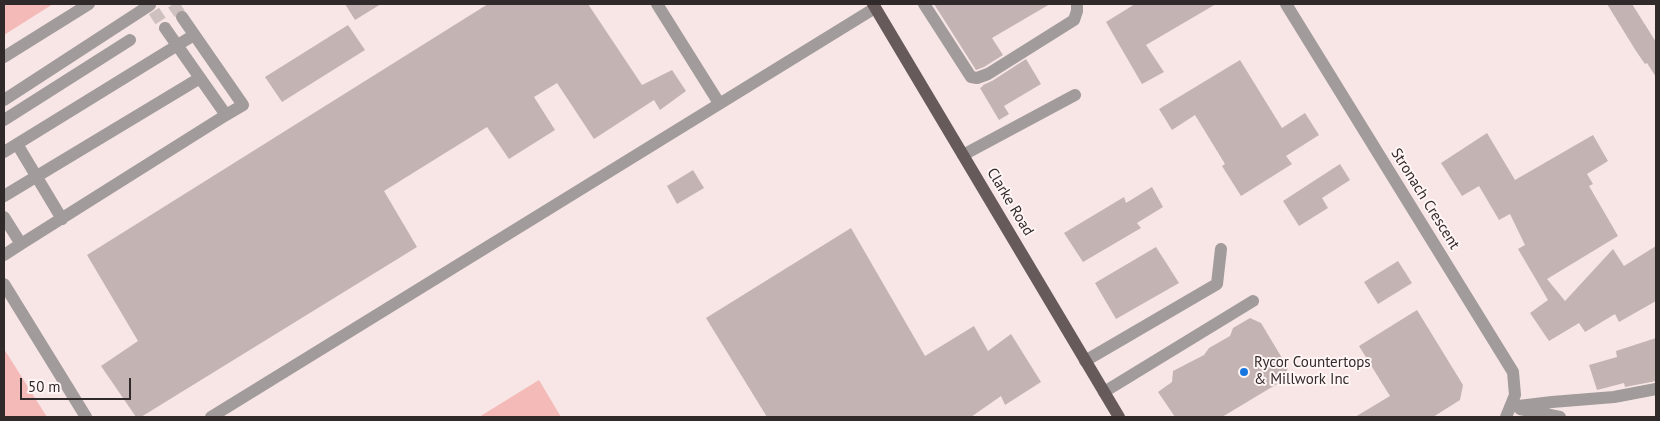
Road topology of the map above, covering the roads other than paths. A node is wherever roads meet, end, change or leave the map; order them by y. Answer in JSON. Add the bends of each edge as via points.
{"nodes":[{"id":1,"x":89,"y":4,"type":"edge"},
{"id":2,"x":657,"y":4,"type":"edge"},
{"id":3,"x":924,"y":4,"type":"edge"},
{"id":4,"x":1077,"y":4,"type":"edge"},
{"id":5,"x":1286,"y":4,"type":"edge"},
{"id":6,"x":151,"y":6,"type":"edge"},
{"id":7,"x":874,"y":6,"type":"edge"},
{"id":8,"x":182,"y":17,"type":"tunnel mouth"},
{"id":9,"x":166,"y":28,"type":"tunnel mouth"},
{"id":10,"x":194,"y":35,"type":"junction"},
{"id":11,"x":130,"y":40,"type":"dead end"},
{"id":12,"x":177,"y":45,"type":"junction"},
{"id":13,"x":4,"y":57,"type":"edge"},
{"id":14,"x":200,"y":78,"type":"junction"},
{"id":15,"x":1075,"y":95,"type":"dead end"},
{"id":16,"x":4,"y":100,"type":"edge"},
{"id":17,"x":719,"y":104,"type":"junction"},
{"id":18,"x":226,"y":115,"type":"junction"},
{"id":19,"x":4,"y":120,"type":"edge"},
{"id":20,"x":17,"y":144,"type":"junction"},
{"id":21,"x":4,"y":152,"type":"edge"},
{"id":22,"x":963,"y":155,"type":"junction"},
{"id":23,"x":36,"y":176,"type":"junction"},
{"id":24,"x":4,"y":196,"type":"edge"},
{"id":25,"x":4,"y":217,"type":"edge"},
{"id":26,"x":62,"y":219,"type":"junction"},
{"id":27,"x":21,"y":244,"type":"junction"},
{"id":28,"x":1221,"y":249,"type":"dead end"},
{"id":29,"x":4,"y":256,"type":"edge"},
{"id":30,"x":4,"y":284,"type":"edge"},
{"id":31,"x":1253,"y":301,"type":"dead end"},
{"id":32,"x":1086,"y":361,"type":"junction"},
{"id":33,"x":1656,"y":389,"type":"edge"},
{"id":34,"x":1104,"y":392,"type":"junction"},
{"id":35,"x":1508,"y":412,"type":"edge"},
{"id":36,"x":86,"y":417,"type":"edge"},
{"id":37,"x":211,"y":417,"type":"edge"},
{"id":38,"x":1119,"y":417,"type":"edge"},
{"id":39,"x":1560,"y":417,"type":"edge"}],
"edges":[{"from":1,"to":13,"type":"street"},
{"from":2,"to":17,"type":"street"},
{"from":3,"to":4,"type":"street","via":[[971,77],[977,78],[1074,20]]},
{"from":5,"to":35,"type":"street","name":"Stronach Crescent","via":[[1512,372],[1515,395]]},
{"from":6,"to":16,"type":"street"},
{"from":7,"to":17,"type":"street"},
{"from":7,"to":22,"type":"main road","name":"Clarke Road"},
{"from":8,"to":10,"type":"street"},
{"from":9,"to":12,"type":"street"},
{"from":10,"to":12,"type":"street"},
{"from":10,"to":18,"type":"street","via":[[243,104]]},
{"from":11,"to":19,"type":"street"},
{"from":12,"to":14,"type":"street"},
{"from":12,"to":20,"type":"street"},
{"from":14,"to":18,"type":"street"},
{"from":14,"to":23,"type":"street"},
{"from":15,"to":22,"type":"street"},
{"from":17,"to":37,"type":"street"},
{"from":18,"to":26,"type":"street"},
{"from":20,"to":21,"type":"street"},
{"from":20,"to":23,"type":"street"},
{"from":22,"to":32,"type":"main road","name":"Clarke Road"},
{"from":23,"to":24,"type":"street"},
{"from":23,"to":26,"type":"street"},
{"from":25,"to":27,"type":"street"},
{"from":26,"to":27,"type":"street"},
{"from":27,"to":29,"type":"street"},
{"from":28,"to":32,"type":"street","via":[[1217,284]]},
{"from":30,"to":36,"type":"street"},
{"from":31,"to":34,"type":"street"},
{"from":32,"to":34,"type":"main road","name":"Clarke Road"},
{"from":33,"to":35,"type":"street","via":[[1614,398],[1552,402]]},
{"from":34,"to":38,"type":"main road","name":"Clarke Road"},
{"from":35,"to":39,"type":"street"}]}
